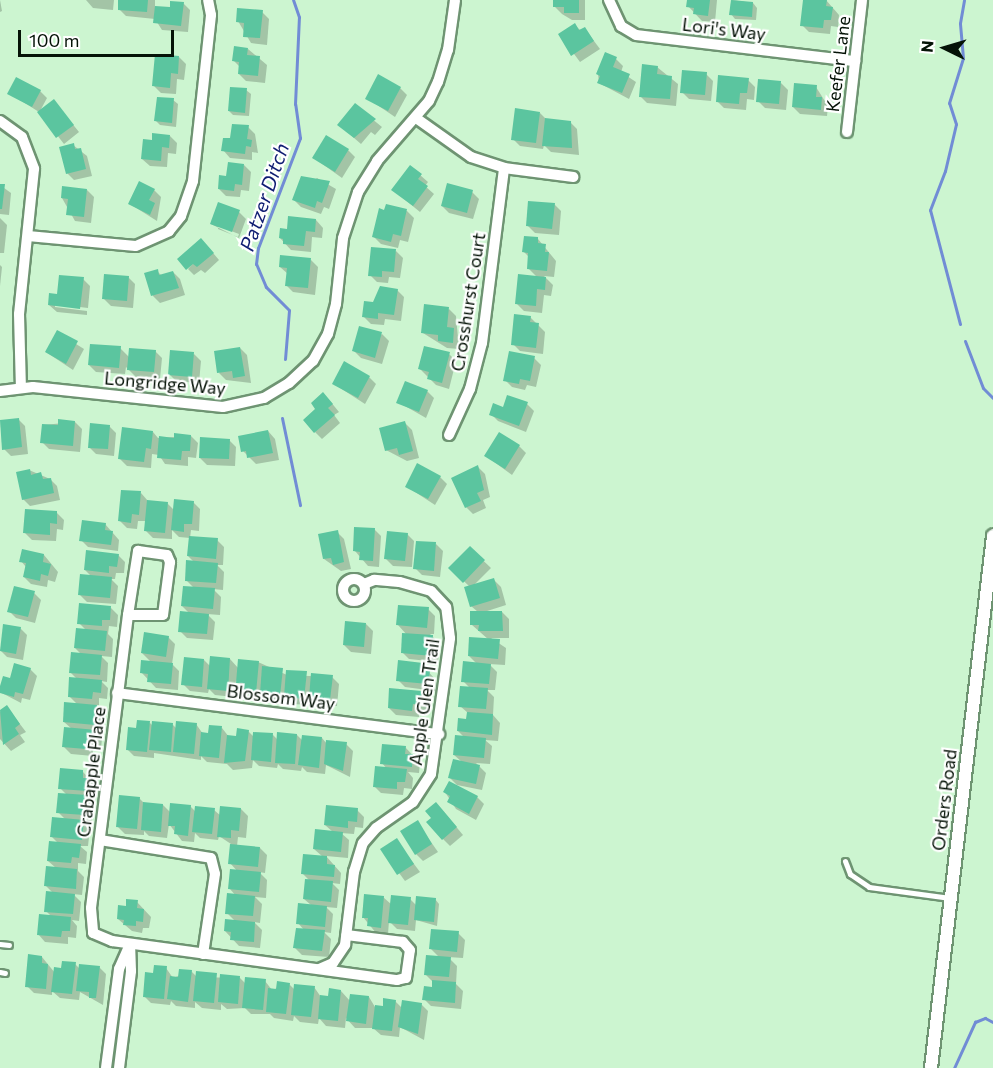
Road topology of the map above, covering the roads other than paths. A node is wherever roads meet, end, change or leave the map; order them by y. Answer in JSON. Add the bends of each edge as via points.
{"nodes":[{"id":1,"x":208,"y":0,"type":"edge"},
{"id":2,"x":455,"y":0,"type":"edge"},
{"id":3,"x":609,"y":0,"type":"edge"},
{"id":4,"x":862,"y":0,"type":"edge"},
{"id":5,"x":855,"y":61,"type":"junction"},
{"id":6,"x":416,"y":118,"type":"junction"},
{"id":7,"x":0,"y":121,"type":"edge"},
{"id":8,"x":847,"y":132,"type":"dead end"},
{"id":9,"x":504,"y":168,"type":"junction"},
{"id":10,"x":573,"y":177,"type":"dead end"},
{"id":11,"x":28,"y":236,"type":"junction"},
{"id":12,"x":21,"y":388,"type":"junction"},
{"id":13,"x":0,"y":391,"type":"edge"},
{"id":14,"x":449,"y":435,"type":"dead end"},
{"id":15,"x":993,"y":536,"type":"edge"},
{"id":16,"x":364,"y":584,"type":"dead end"},
{"id":17,"x":128,"y":615,"type":"junction"},
{"id":18,"x":117,"y":693,"type":"junction"},
{"id":19,"x":439,"y":734,"type":"junction"},
{"id":20,"x":100,"y":840,"type":"junction"},
{"id":21,"x":845,"y":861,"type":"dead end"},
{"id":22,"x":950,"y":898,"type":"junction"},
{"id":23,"x":346,"y":934,"type":"junction"},
{"id":24,"x":0,"y":944,"type":"edge"},
{"id":25,"x":130,"y":944,"type":"junction"},
{"id":26,"x":9,"y":945,"type":"dead end"},
{"id":27,"x":203,"y":954,"type":"junction"},
{"id":28,"x":318,"y":969,"type":"junction"},
{"id":29,"x":109,"y":1045,"type":"junction"},
{"id":30,"x":122,"y":1046,"type":"junction"},
{"id":31,"x":106,"y":1068,"type":"edge"},
{"id":32,"x":119,"y":1068,"type":"edge"},
{"id":33,"x":931,"y":1068,"type":"edge"}],
"edges":[{"from":1,"to":11,"type":"street","via":[[212,15],[193,182],[181,216],[169,231],[136,246]]},
{"from":2,"to":6,"type":"street","name":"Longridge Way","via":[[444,65],[429,101]]},
{"from":3,"to":5,"type":"street","name":"Lori's Way","via":[[621,26],[636,34]]},
{"from":4,"to":5,"type":"street","name":"Keefer Lane"},
{"from":5,"to":8,"type":"street","name":"Keefer Lane"},
{"from":6,"to":9,"type":"street","via":[[458,151]]},
{"from":6,"to":12,"type":"street","name":"Longridge Way","via":[[376,161],[358,192],[343,237],[336,304],[328,334],[313,361],[289,383],[264,398],[223,407]]},
{"from":7,"to":11,"type":"street","via":[[22,137],[33,159],[35,183]]},
{"from":9,"to":10,"type":"street"},
{"from":9,"to":14,"type":"street","name":"Crosshurst Court","via":[[482,343],[470,389]]},
{"from":11,"to":12,"type":"street","via":[[19,314]]},
{"from":12,"to":13,"type":"street","name":"Longridge Way"},
{"from":15,"to":22,"type":"street","name":"Orders Road"},
{"from":16,"to":19,"type":"street","name":"Apple Glen Trail","via":[[374,580],[413,584],[431,591],[446,608],[450,638]]},
{"from":17,"to":17,"type":"street","name":"Crabapple Place","via":[[138,551],[166,555],[170,562],[163,615]]},
{"from":17,"to":18,"type":"street","name":"Crabapple Place"},
{"from":18,"to":19,"type":"street","name":"Blossom Way"},
{"from":18,"to":20,"type":"street","name":"Crabapple Place"},
{"from":19,"to":23,"type":"street","name":"Apple Glen Trail","via":[[426,785],[413,802],[376,828],[357,857]]},
{"from":20,"to":25,"type":"street","name":"Crabapple Place","via":[[90,923],[93,933]]},
{"from":20,"to":27,"type":"street","via":[[211,858],[215,874]]},
{"from":21,"to":22,"type":"lane","via":[[850,874],[869,887]]},
{"from":22,"to":33,"type":"street","name":"Orders Road"},
{"from":23,"to":28,"type":"street","name":"Apple Glen Trail","via":[[340,954]]},
{"from":23,"to":28,"type":"street","via":[[403,942],[410,950],[406,978]]},
{"from":24,"to":26,"type":"lane"},
{"from":25,"to":27,"type":"street"},
{"from":25,"to":29,"type":"street","via":[[119,969]]},
{"from":25,"to":30,"type":"street","via":[[131,971]]},
{"from":27,"to":28,"type":"street"},
{"from":29,"to":30,"type":"lane"},
{"from":29,"to":31,"type":"street"},
{"from":30,"to":32,"type":"street"}]}
